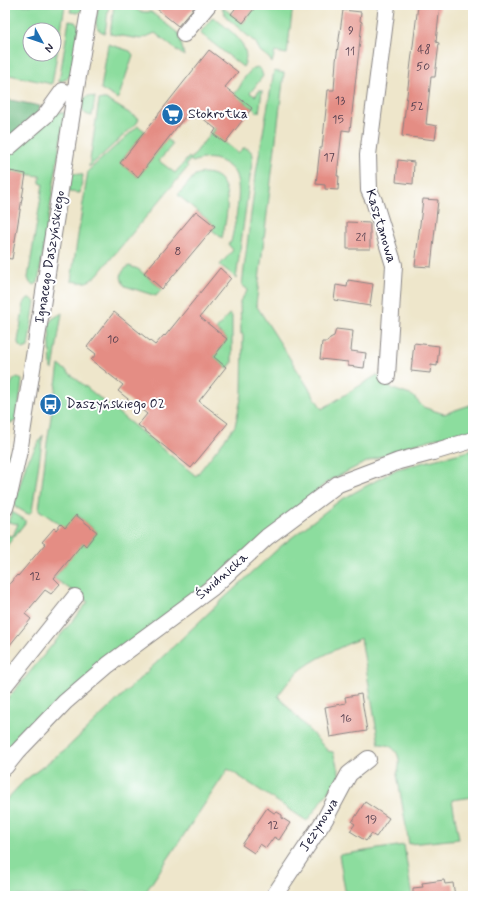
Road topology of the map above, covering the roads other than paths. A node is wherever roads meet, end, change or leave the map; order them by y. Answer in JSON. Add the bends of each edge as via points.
{"nodes":[{"id":1,"x":90,"y":5,"type":"edge"},
{"id":2,"x":208,"y":5,"type":"edge"},
{"id":3,"x":387,"y":5,"type":"edge"},
{"id":4,"x":184,"y":34,"type":"dead end"},
{"id":5,"x":63,"y":91,"type":"dead end"},
{"id":6,"x":5,"y":149,"type":"edge"},
{"id":7,"x":387,"y":376,"type":"dead end"},
{"id":8,"x":473,"y":440,"type":"edge"},
{"id":9,"x":5,"y":508,"type":"edge"},
{"id":10,"x":75,"y":597,"type":"dead end"},
{"id":11,"x":5,"y":685,"type":"edge"},
{"id":12,"x":368,"y":759,"type":"dead end"},
{"id":13,"x":5,"y":767,"type":"edge"},
{"id":14,"x":274,"y":896,"type":"edge"}],
"edges":[{"from":1,"to":9,"type":"street","name":"Ignacego Daszyńskiego","via":[[22,438]]},
{"from":2,"to":4,"type":"street"},
{"from":3,"to":7,"type":"street","name":"Kasztanowa","via":[[368,155],[369,190],[394,265]]},
{"from":5,"to":6,"type":"street","via":[[45,116]]},
{"from":8,"to":13,"type":"street","name":"Świdnicka","via":[[399,461],[338,484],[267,537],[213,587],[108,665],[65,702]]},
{"from":10,"to":11,"type":"street"},
{"from":12,"to":14,"type":"street","name":"Jeżynowa","via":[[349,774],[325,820]]}]}
